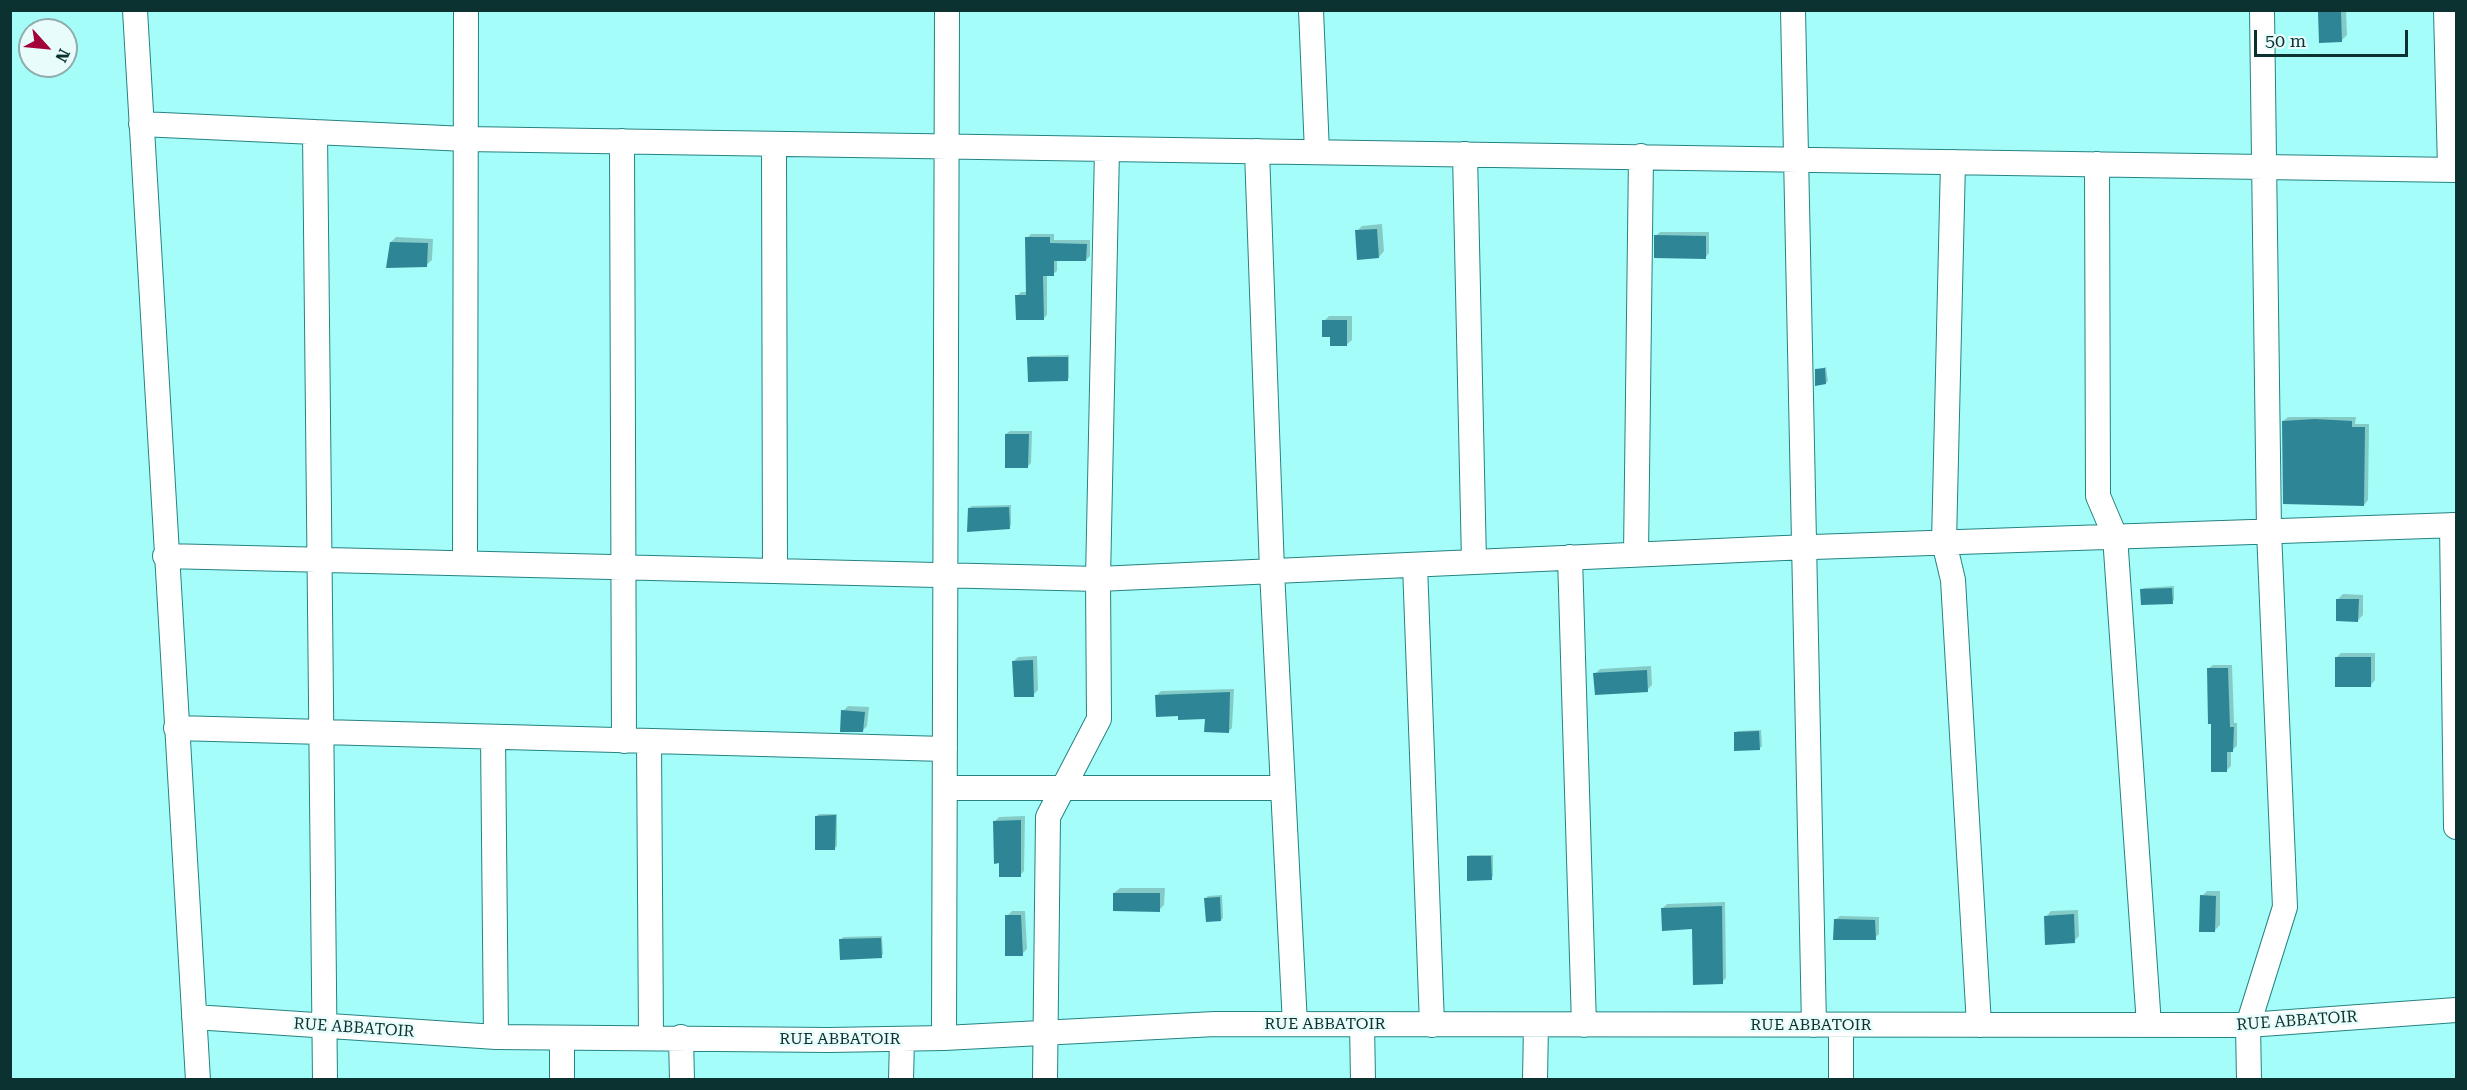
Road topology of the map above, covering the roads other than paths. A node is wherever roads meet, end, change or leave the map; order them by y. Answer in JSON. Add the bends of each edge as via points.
{"nodes":[{"id":1,"x":135,"y":10,"type":"edge"},
{"id":2,"x":466,"y":10,"type":"edge"},
{"id":3,"x":947,"y":10,"type":"edge"},
{"id":4,"x":1311,"y":10,"type":"edge"},
{"id":5,"x":1793,"y":10,"type":"edge"},
{"id":6,"x":2262,"y":10,"type":"edge"},
{"id":7,"x":2446,"y":10,"type":"edge"},
{"id":8,"x":141,"y":124,"type":"junction"},
{"id":9,"x":315,"y":132,"type":"junction"},
{"id":10,"x":466,"y":139,"type":"junction"},
{"id":11,"x":622,"y":141,"type":"junction"},
{"id":12,"x":774,"y":144,"type":"junction"},
{"id":13,"x":946,"y":146,"type":"junction"},
{"id":14,"x":1107,"y":149,"type":"junction"},
{"id":15,"x":1257,"y":151,"type":"junction"},
{"id":16,"x":1317,"y":152,"type":"junction"},
{"id":17,"x":1465,"y":154,"type":"junction"},
{"id":18,"x":1641,"y":156,"type":"junction"},
{"id":19,"x":1797,"y":159,"type":"junction"},
{"id":20,"x":1953,"y":162,"type":"junction"},
{"id":21,"x":2097,"y":164,"type":"junction"},
{"id":22,"x":2264,"y":167,"type":"junction"},
{"id":23,"x":2453,"y":169,"type":"edge"},
{"id":24,"x":2454,"y":525,"type":"edge"},
{"id":25,"x":2269,"y":531,"type":"junction"},
{"id":26,"x":2115,"y":536,"type":"junction"},
{"id":27,"x":1944,"y":542,"type":"junction"},
{"id":28,"x":1804,"y":547,"type":"junction"},
{"id":29,"x":1636,"y":554,"type":"junction"},
{"id":30,"x":165,"y":556,"type":"junction"},
{"id":31,"x":1570,"y":558,"type":"junction"},
{"id":32,"x":320,"y":560,"type":"junction"},
{"id":33,"x":1474,"y":562,"type":"junction"},
{"id":34,"x":465,"y":563,"type":"junction"},
{"id":35,"x":1415,"y":565,"type":"junction"},
{"id":36,"x":624,"y":567,"type":"junction"},
{"id":37,"x":775,"y":571,"type":"junction"},
{"id":38,"x":1272,"y":571,"type":"junction"},
{"id":39,"x":946,"y":575,"type":"junction"},
{"id":40,"x":1098,"y":579,"type":"junction"},
{"id":41,"x":176,"y":728,"type":"junction"},
{"id":42,"x":322,"y":732,"type":"junction"},
{"id":43,"x":493,"y":737,"type":"junction"},
{"id":44,"x":624,"y":741,"type":"junction"},
{"id":45,"x":649,"y":741,"type":"junction"},
{"id":46,"x":945,"y":749,"type":"junction"},
{"id":47,"x":945,"y":788,"type":"junction"},
{"id":48,"x":1063,"y":788,"type":"junction"},
{"id":49,"x":1283,"y":788,"type":"junction"},
{"id":50,"x":2457,"y":827,"type":"edge"},
{"id":51,"x":2457,"y":1010,"type":"edge"},
{"id":52,"x":194,"y":1017,"type":"junction"},
{"id":53,"x":1294,"y":1024,"type":"junction"},
{"id":54,"x":1362,"y":1024,"type":"junction"},
{"id":55,"x":1432,"y":1025,"type":"junction"},
{"id":56,"x":1536,"y":1025,"type":"junction"},
{"id":57,"x":1584,"y":1025,"type":"junction"},
{"id":58,"x":1814,"y":1025,"type":"junction"},
{"id":59,"x":1841,"y":1025,"type":"junction"},
{"id":60,"x":1979,"y":1025,"type":"junction"},
{"id":61,"x":2149,"y":1025,"type":"junction"},
{"id":62,"x":2248,"y":1025,"type":"junction"},
{"id":63,"x":326,"y":1026,"type":"junction"},
{"id":64,"x":1045,"y":1033,"type":"junction"},
{"id":65,"x":495,"y":1037,"type":"junction"},
{"id":66,"x":651,"y":1037,"type":"junction"},
{"id":67,"x":681,"y":1037,"type":"junction"},
{"id":68,"x":562,"y":1038,"type":"junction"},
{"id":69,"x":944,"y":1038,"type":"junction"},
{"id":70,"x":902,"y":1039,"type":"junction"},
{"id":71,"x":198,"y":1080,"type":"edge"},
{"id":72,"x":325,"y":1080,"type":"edge"},
{"id":73,"x":562,"y":1080,"type":"edge"},
{"id":74,"x":682,"y":1080,"type":"edge"},
{"id":75,"x":901,"y":1080,"type":"edge"},
{"id":76,"x":1045,"y":1080,"type":"edge"},
{"id":77,"x":1362,"y":1080,"type":"edge"},
{"id":78,"x":1535,"y":1080,"type":"edge"},
{"id":79,"x":1841,"y":1080,"type":"edge"},
{"id":80,"x":2248,"y":1080,"type":"edge"}],
"edges":[{"from":1,"to":8,"type":"street"},
{"from":2,"to":10,"type":"street"},
{"from":3,"to":13,"type":"street"},
{"from":4,"to":16,"type":"street"},
{"from":5,"to":19,"type":"street"},
{"from":6,"to":22,"type":"street"},
{"from":7,"to":23,"type":"street"},
{"from":8,"to":9,"type":"street"},
{"from":8,"to":30,"type":"street"},
{"from":9,"to":10,"type":"street"},
{"from":9,"to":32,"type":"street"},
{"from":10,"to":11,"type":"street"},
{"from":10,"to":34,"type":"street"},
{"from":11,"to":12,"type":"street"},
{"from":11,"to":36,"type":"street"},
{"from":12,"to":13,"type":"street"},
{"from":12,"to":37,"type":"street"},
{"from":13,"to":14,"type":"street"},
{"from":13,"to":39,"type":"street"},
{"from":14,"to":15,"type":"street"},
{"from":14,"to":40,"type":"street"},
{"from":15,"to":16,"type":"street"},
{"from":15,"to":38,"type":"street"},
{"from":16,"to":17,"type":"street"},
{"from":17,"to":18,"type":"street"},
{"from":17,"to":33,"type":"street"},
{"from":18,"to":19,"type":"street"},
{"from":18,"to":29,"type":"street"},
{"from":19,"to":20,"type":"street"},
{"from":19,"to":28,"type":"street"},
{"from":20,"to":21,"type":"street"},
{"from":20,"to":27,"type":"street"},
{"from":21,"to":22,"type":"street"},
{"from":21,"to":26,"type":"street","via":[[2098,496]]},
{"from":22,"to":23,"type":"street"},
{"from":22,"to":25,"type":"street"},
{"from":24,"to":25,"type":"street"},
{"from":24,"to":50,"type":"street"},
{"from":25,"to":26,"type":"street"},
{"from":25,"to":62,"type":"street","via":[[2285,907]]},
{"from":26,"to":27,"type":"street"},
{"from":26,"to":61,"type":"street"},
{"from":27,"to":28,"type":"street"},
{"from":27,"to":60,"type":"street","via":[[1953,580]]},
{"from":28,"to":29,"type":"street"},
{"from":28,"to":58,"type":"street"},
{"from":29,"to":31,"type":"street"},
{"from":30,"to":32,"type":"street"},
{"from":30,"to":41,"type":"street"},
{"from":31,"to":33,"type":"street"},
{"from":31,"to":57,"type":"street"},
{"from":32,"to":34,"type":"street"},
{"from":32,"to":42,"type":"street"},
{"from":33,"to":35,"type":"street"},
{"from":34,"to":36,"type":"street"},
{"from":35,"to":38,"type":"street"},
{"from":35,"to":55,"type":"street"},
{"from":36,"to":37,"type":"street"},
{"from":36,"to":44,"type":"street"},
{"from":37,"to":39,"type":"street"},
{"from":38,"to":40,"type":"street"},
{"from":38,"to":49,"type":"street"},
{"from":39,"to":40,"type":"street"},
{"from":39,"to":46,"type":"street"},
{"from":40,"to":48,"type":"street","via":[[1099,719]]},
{"from":41,"to":42,"type":"street"},
{"from":41,"to":52,"type":"street"},
{"from":42,"to":43,"type":"street"},
{"from":42,"to":63,"type":"street"},
{"from":43,"to":44,"type":"street"},
{"from":43,"to":65,"type":"street"},
{"from":44,"to":45,"type":"street"},
{"from":45,"to":46,"type":"street"},
{"from":45,"to":66,"type":"street"},
{"from":46,"to":47,"type":"street"},
{"from":47,"to":48,"type":"street"},
{"from":47,"to":69,"type":"street"},
{"from":48,"to":49,"type":"street"},
{"from":48,"to":64,"type":"street","via":[[1048,817]]},
{"from":49,"to":53,"type":"street"},
{"from":51,"to":62,"type":"street","name":"RUE ABBATOIR"},
{"from":52,"to":63,"type":"street","name":"RUE ABBATOIR"},
{"from":52,"to":71,"type":"street"},
{"from":53,"to":54,"type":"street","name":"RUE ABBATOIR"},
{"from":53,"to":64,"type":"street","name":"RUE ABBATOIR"},
{"from":54,"to":55,"type":"street","name":"RUE ABBATOIR"},
{"from":54,"to":77,"type":"street"},
{"from":55,"to":56,"type":"street","name":"RUE ABBATOIR"},
{"from":56,"to":57,"type":"street","name":"RUE ABBATOIR"},
{"from":56,"to":78,"type":"street"},
{"from":57,"to":58,"type":"street","name":"RUE ABBATOIR"},
{"from":58,"to":59,"type":"street","name":"RUE ABBATOIR"},
{"from":59,"to":60,"type":"street","name":"RUE ABBATOIR"},
{"from":59,"to":79,"type":"street"},
{"from":60,"to":61,"type":"street","name":"RUE ABBATOIR"},
{"from":61,"to":62,"type":"street","name":"RUE ABBATOIR"},
{"from":62,"to":80,"type":"street"},
{"from":63,"to":65,"type":"street","name":"RUE ABBATOIR"},
{"from":63,"to":72,"type":"street"},
{"from":64,"to":69,"type":"street","name":"RUE ABBATOIR"},
{"from":64,"to":76,"type":"street"},
{"from":65,"to":68,"type":"street","name":"RUE ABBATOIR"},
{"from":66,"to":67,"type":"street","name":"RUE ABBATOIR"},
{"from":66,"to":68,"type":"street","name":"RUE ABBATOIR"},
{"from":67,"to":70,"type":"street","name":"RUE ABBATOIR"},
{"from":67,"to":74,"type":"street"},
{"from":68,"to":73,"type":"street"},
{"from":69,"to":70,"type":"street","name":"RUE ABBATOIR"},
{"from":70,"to":75,"type":"street"}]}
